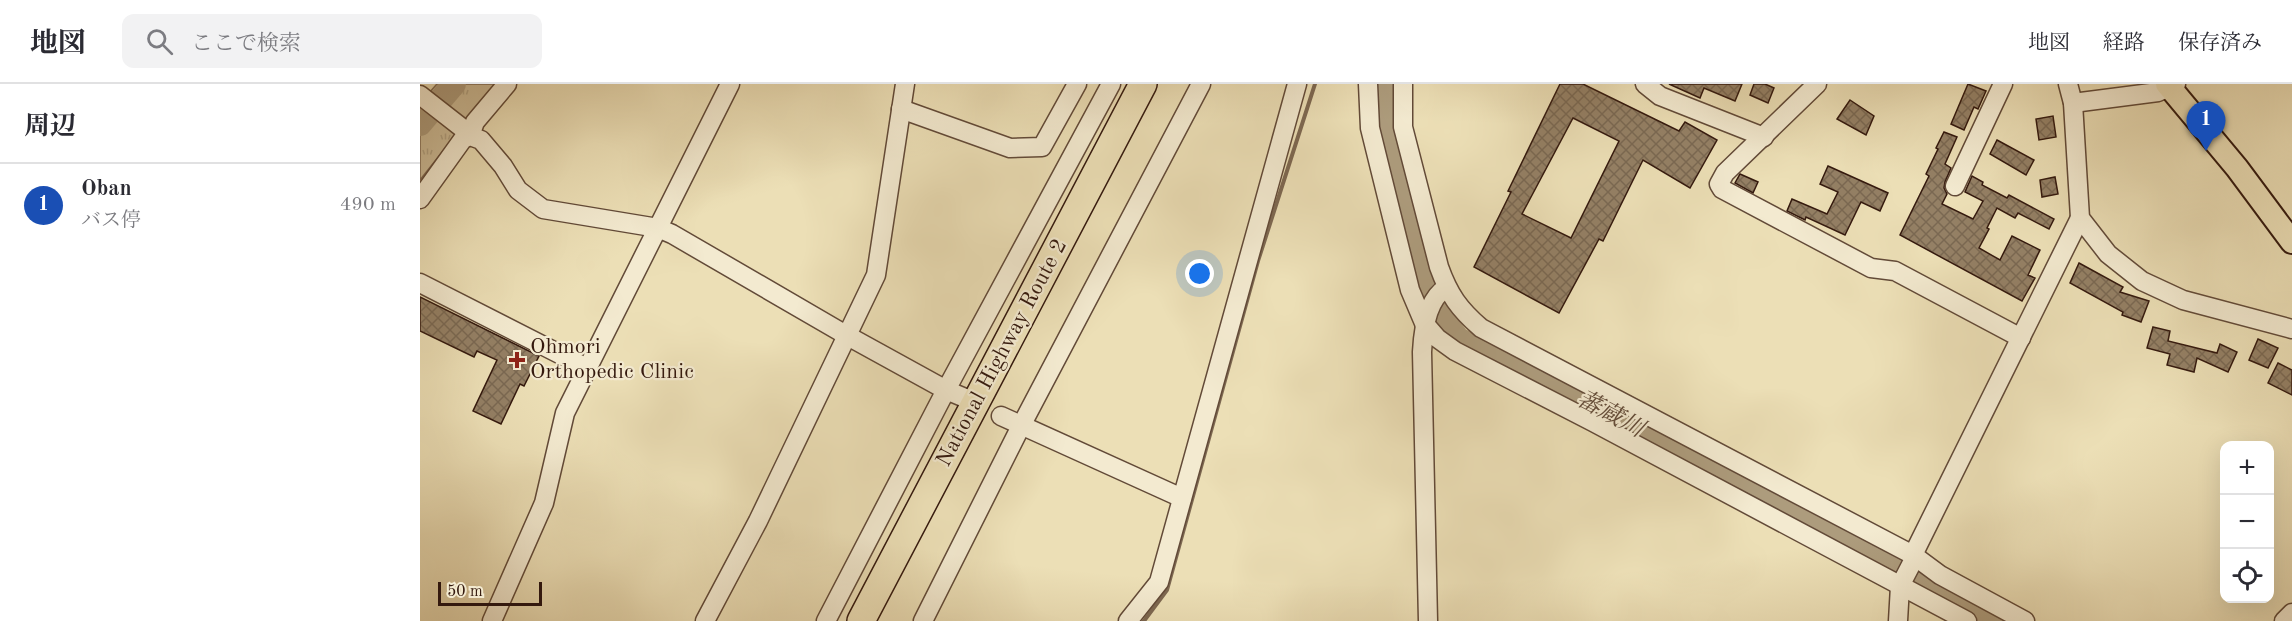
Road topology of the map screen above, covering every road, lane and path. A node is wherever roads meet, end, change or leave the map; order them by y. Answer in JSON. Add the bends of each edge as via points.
{"nodes":[{"id":1,"x":507,"y":84,"type":"edge"},
{"id":2,"x":730,"y":84,"type":"edge"},
{"id":3,"x":905,"y":84,"type":"edge"},
{"id":4,"x":1077,"y":84,"type":"edge"},
{"id":5,"x":1111,"y":84,"type":"edge"},
{"id":6,"x":1143,"y":84,"type":"edge"},
{"id":7,"x":1201,"y":84,"type":"edge"},
{"id":8,"x":1297,"y":84,"type":"edge"},
{"id":9,"x":1368,"y":84,"type":"edge"},
{"id":10,"x":1403,"y":84,"type":"edge"},
{"id":11,"x":1645,"y":84,"type":"edge"},
{"id":12,"x":1817,"y":84,"type":"edge"},
{"id":13,"x":2003,"y":84,"type":"edge"},
{"id":14,"x":2068,"y":84,"type":"edge"},
{"id":15,"x":2171,"y":85,"type":"edge"},
{"id":16,"x":422,"y":92,"type":"edge"},
{"id":17,"x":2073,"y":103,"type":"junction"},
{"id":18,"x":901,"y":109,"type":"junction"},
{"id":19,"x":468,"y":134,"type":"junction"},
{"id":20,"x":1764,"y":137,"type":"junction"},
{"id":21,"x":1955,"y":186,"type":"dead end"},
{"id":22,"x":420,"y":199,"type":"edge"},
{"id":23,"x":2080,"y":218,"type":"junction"},
{"id":24,"x":658,"y":228,"type":"junction"},
{"id":25,"x":2292,"y":243,"type":"edge"},
{"id":26,"x":420,"y":283,"type":"edge"},
{"id":27,"x":1444,"y":290,"type":"junction"},
{"id":28,"x":1424,"y":322,"type":"junction"},
{"id":29,"x":2292,"y":329,"type":"edge"},
{"id":30,"x":846,"y":335,"type":"junction"},
{"id":31,"x":2021,"y":338,"type":"junction"},
{"id":32,"x":587,"y":368,"type":"junction"},
{"id":33,"x":946,"y":390,"type":"junction"},
{"id":34,"x":1606,"y":397,"type":"junction"},
{"id":35,"x":970,"y":400,"type":"dead end"},
{"id":36,"x":1001,"y":416,"type":"dead end"},
{"id":37,"x":1593,"y":421,"type":"junction"},
{"id":38,"x":1021,"y":426,"type":"junction"},
{"id":39,"x":1182,"y":498,"type":"junction"},
{"id":40,"x":1913,"y":558,"type":"junction"},
{"id":41,"x":1900,"y":586,"type":"junction"},
{"id":42,"x":2292,"y":613,"type":"edge"},
{"id":43,"x":492,"y":621,"type":"edge"},
{"id":44,"x":705,"y":621,"type":"edge"},
{"id":45,"x":826,"y":621,"type":"edge"},
{"id":46,"x":861,"y":621,"type":"edge"},
{"id":47,"x":922,"y":621,"type":"edge"},
{"id":48,"x":1128,"y":621,"type":"edge"},
{"id":49,"x":1428,"y":621,"type":"edge"},
{"id":50,"x":1898,"y":621,"type":"edge"},
{"id":51,"x":1967,"y":621,"type":"edge"},
{"id":52,"x":2025,"y":621,"type":"edge"},
{"id":53,"x":2284,"y":621,"type":"edge"}],
"edges":[{"from":1,"to":19,"type":"street"},
{"from":2,"to":24,"type":"street"},
{"from":3,"to":18,"type":"street"},
{"from":4,"to":18,"type":"street","via":[[1042,147],[1010,148]]},
{"from":5,"to":33,"type":"street"},
{"from":6,"to":46,"type":"highway","name":"National Highway Route 2"},
{"from":7,"to":38,"type":"street"},
{"from":8,"to":39,"type":"street"},
{"from":9,"to":28,"type":"street","via":[[1370,128],[1410,290]]},
{"from":10,"to":27,"type":"street","via":[[1403,128]]},
{"from":11,"to":20,"type":"street","via":[[1660,96]]},
{"from":12,"to":20,"type":"street"},
{"from":13,"to":21,"type":"street"},
{"from":14,"to":17,"type":"street"},
{"from":15,"to":17,"type":"street","via":[[2158,92]]},
{"from":15,"to":25,"type":"main road"},
{"from":16,"to":19,"type":"street"},
{"from":17,"to":23,"type":"street"},
{"from":18,"to":30,"type":"street","via":[[876,275]]},
{"from":19,"to":22,"type":"street"},
{"from":19,"to":24,"type":"street","via":[[481,140],[518,190],[543,209]]},
{"from":20,"to":31,"type":"street","via":[[1725,173],[1719,184],[1722,189],[1871,268],[1895,271]]},
{"from":23,"to":29,"type":"street","via":[[2108,254],[2142,281],[2183,300]]},
{"from":23,"to":31,"type":"street"},
{"from":24,"to":30,"type":"street"},
{"from":24,"to":32,"type":"street"},
{"from":26,"to":32,"type":"street"},
{"from":27,"to":28,"type":"street"},
{"from":27,"to":34,"type":"street","via":[[1481,328]]},
{"from":28,"to":37,"type":"street","via":[[1455,351]]},
{"from":28,"to":49,"type":"street"},
{"from":30,"to":33,"type":"street"},
{"from":30,"to":44,"type":"street","via":[[758,521]]},
{"from":31,"to":40,"type":"street"},
{"from":32,"to":43,"type":"street","via":[[565,413],[544,503]]},
{"from":33,"to":35,"type":"street"},
{"from":33,"to":45,"type":"street"},
{"from":34,"to":37,"type":"street"},
{"from":34,"to":40,"type":"street"},
{"from":36,"to":38,"type":"street"},
{"from":37,"to":41,"type":"street"},
{"from":38,"to":39,"type":"street"},
{"from":38,"to":47,"type":"street"},
{"from":39,"to":48,"type":"street","via":[[1158,582]]},
{"from":40,"to":41,"type":"street"},
{"from":40,"to":52,"type":"street"},
{"from":41,"to":50,"type":"street"},
{"from":41,"to":51,"type":"street"},
{"from":42,"to":53,"type":"street"}]}
